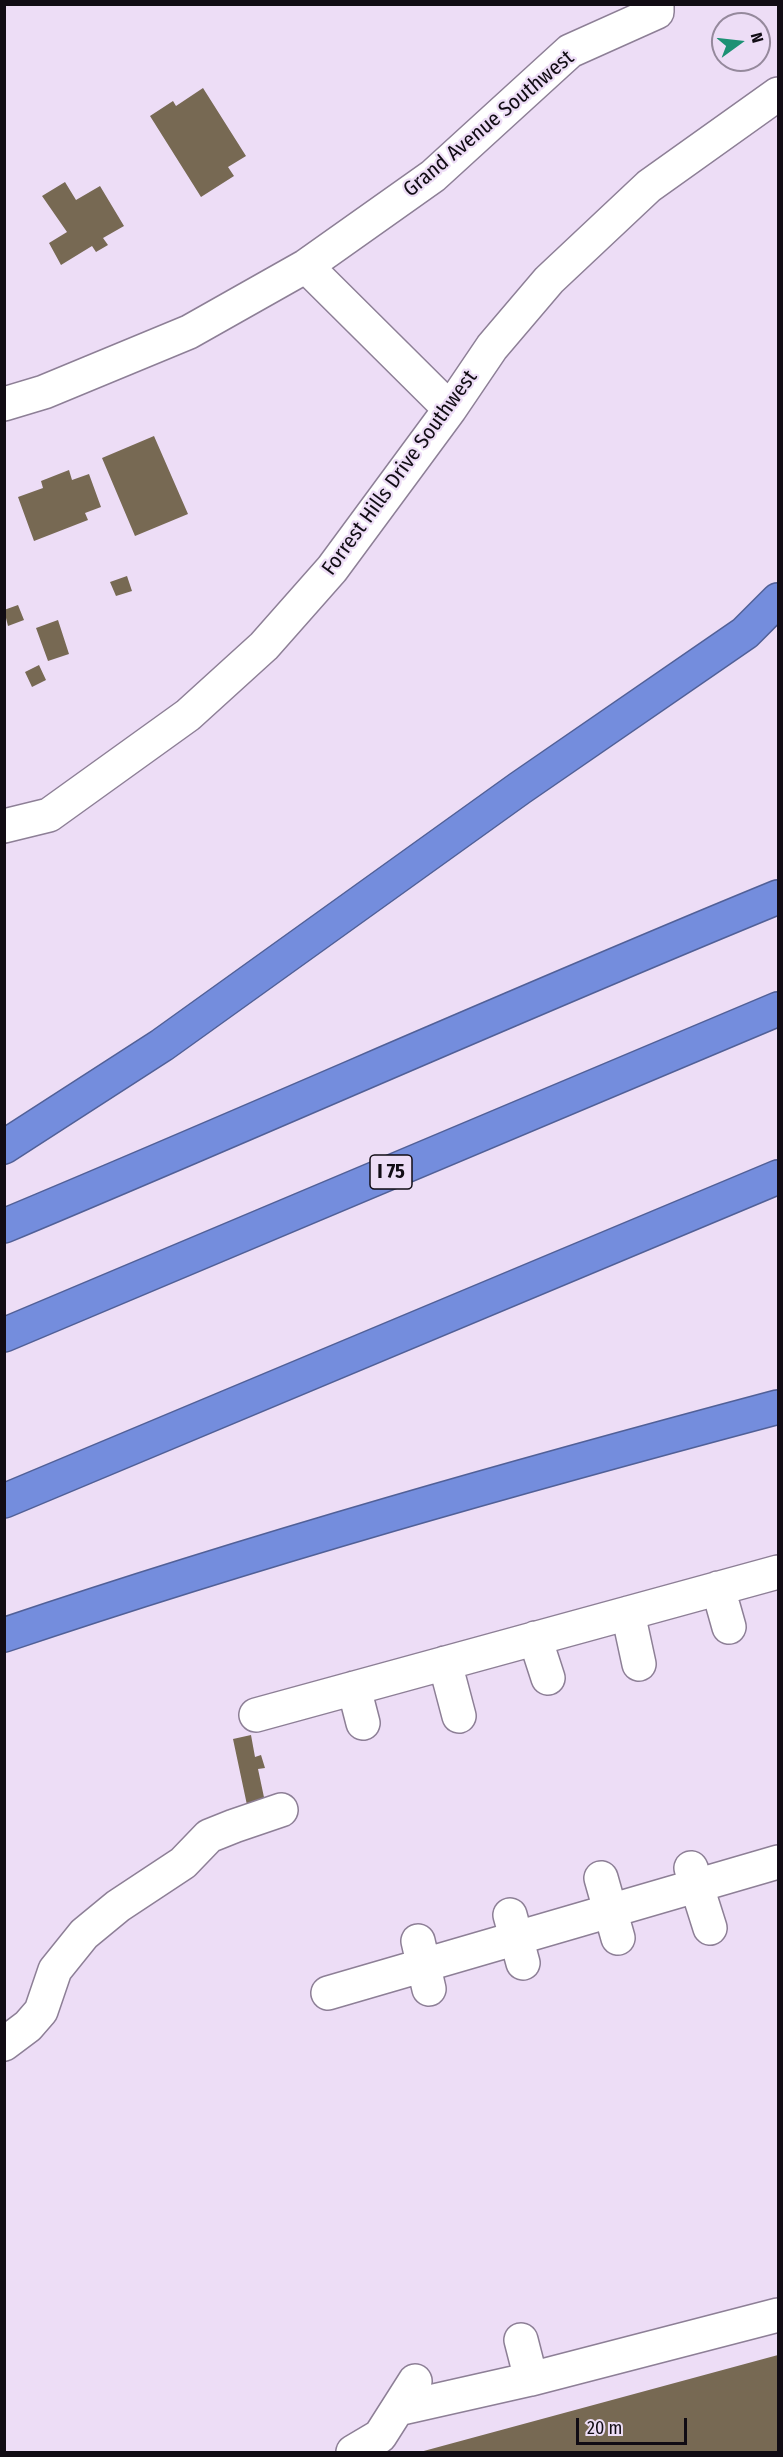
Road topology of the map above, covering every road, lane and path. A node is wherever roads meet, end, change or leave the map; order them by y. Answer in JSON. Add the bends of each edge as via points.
{"nodes":[{"id":1,"x":657,"y":8,"type":"edge"},
{"id":2,"x":778,"y":94,"type":"edge"},
{"id":3,"x":306,"y":266,"type":"junction"},
{"id":4,"x":4,"y":404,"type":"edge"},
{"id":5,"x":450,"y":409,"type":"junction"},
{"id":6,"x":778,"y":600,"type":"edge"},
{"id":7,"x":4,"y":826,"type":"edge"},
{"id":8,"x":778,"y":897,"type":"edge"},
{"id":9,"x":778,"y":1009,"type":"edge"},
{"id":10,"x":4,"y":1146,"type":"edge"},
{"id":11,"x":778,"y":1177,"type":"edge"},
{"id":12,"x":4,"y":1226,"type":"edge"},
{"id":13,"x":4,"y":1335,"type":"edge"},
{"id":14,"x":778,"y":1407,"type":"edge"},
{"id":15,"x":4,"y":1501,"type":"edge"},
{"id":16,"x":778,"y":1572,"type":"edge"},
{"id":17,"x":718,"y":1588,"type":"junction"},
{"id":18,"x":628,"y":1613,"type":"junction"},
{"id":19,"x":729,"y":1627,"type":"dead end"},
{"id":20,"x":4,"y":1635,"type":"edge"},
{"id":21,"x":536,"y":1638,"type":"junction"},
{"id":22,"x":445,"y":1663,"type":"junction"},
{"id":23,"x":639,"y":1664,"type":"dead end"},
{"id":24,"x":548,"y":1678,"type":"dead end"},
{"id":25,"x":354,"y":1688,"type":"junction"},
{"id":26,"x":256,"y":1715,"type":"dead end"},
{"id":27,"x":459,"y":1716,"type":"dead end"},
{"id":28,"x":363,"y":1723,"type":"dead end"},
{"id":29,"x":281,"y":1810,"type":"dead end"},
{"id":30,"x":778,"y":1862,"type":"edge"},
{"id":31,"x":693,"y":1877,"type":"junction"},
{"id":32,"x":601,"y":1878,"type":"dead end"},
{"id":33,"x":614,"y":1925,"type":"junction"},
{"id":34,"x":710,"y":1928,"type":"dead end"},
{"id":35,"x":328,"y":1993,"type":"dead end"},
{"id":36,"x":4,"y":2044,"type":"edge"},
{"id":37,"x":778,"y":2315,"type":"edge"},
{"id":38,"x":521,"y":2340,"type":"dead end"},
{"id":39,"x":531,"y":2379,"type":"junction"},
{"id":40,"x":415,"y":2381,"type":"dead end"},
{"id":41,"x":398,"y":2409,"type":"junction"},
{"id":42,"x":353,"y":2452,"type":"edge"}],
"edges":[{"from":1,"to":3,"type":"street","name":"Grand Avenue Southwest","via":[[570,51],[433,176]]},
{"from":2,"to":5,"type":"street","name":"Forrest Hills Drive Southwest","via":[[649,186],[557,272],[492,347]]},
{"from":3,"to":4,"type":"street","name":"Grand Avenue Southwest","via":[[189,332],[44,392]]},
{"from":3,"to":5,"type":"street"},
{"from":5,"to":7,"type":"street","name":"Forrest Hills Drive Southwest","via":[[332,569],[264,646],[188,715],[49,815]]},
{"from":6,"to":10,"type":"highway","via":[[745,633],[520,788],[162,1045]]},
{"from":8,"to":12,"type":"highway"},
{"from":9,"to":13,"type":"highway","number":"I 75"},
{"from":11,"to":15,"type":"highway"},
{"from":14,"to":20,"type":"highway","via":[[316,1538]]},
{"from":16,"to":17,"type":"street"},
{"from":17,"to":18,"type":"street"},
{"from":17,"to":19,"type":"street"},
{"from":18,"to":21,"type":"street"},
{"from":18,"to":23,"type":"street"},
{"from":21,"to":22,"type":"street"},
{"from":21,"to":24,"type":"street"},
{"from":22,"to":25,"type":"street"},
{"from":22,"to":27,"type":"street"},
{"from":25,"to":26,"type":"street"},
{"from":25,"to":28,"type":"street"},
{"from":29,"to":36,"type":"street","via":[[209,1836],[183,1863],[84,1934],[55,1970],[40,2011]]},
{"from":30,"to":31,"type":"street"},
{"from":31,"to":33,"type":"street"},
{"from":31,"to":34,"type":"street"},
{"from":32,"to":33,"type":"street"},
{"from":33,"to":35,"type":"street","via":[[516,1939]]},
{"from":37,"to":39,"type":"street","via":[[720,2319],[626,2340]]},
{"from":38,"to":39,"type":"street"},
{"from":39,"to":41,"type":"street"},
{"from":40,"to":41,"type":"street"},
{"from":41,"to":42,"type":"street","via":[[381,2436]]}]}
